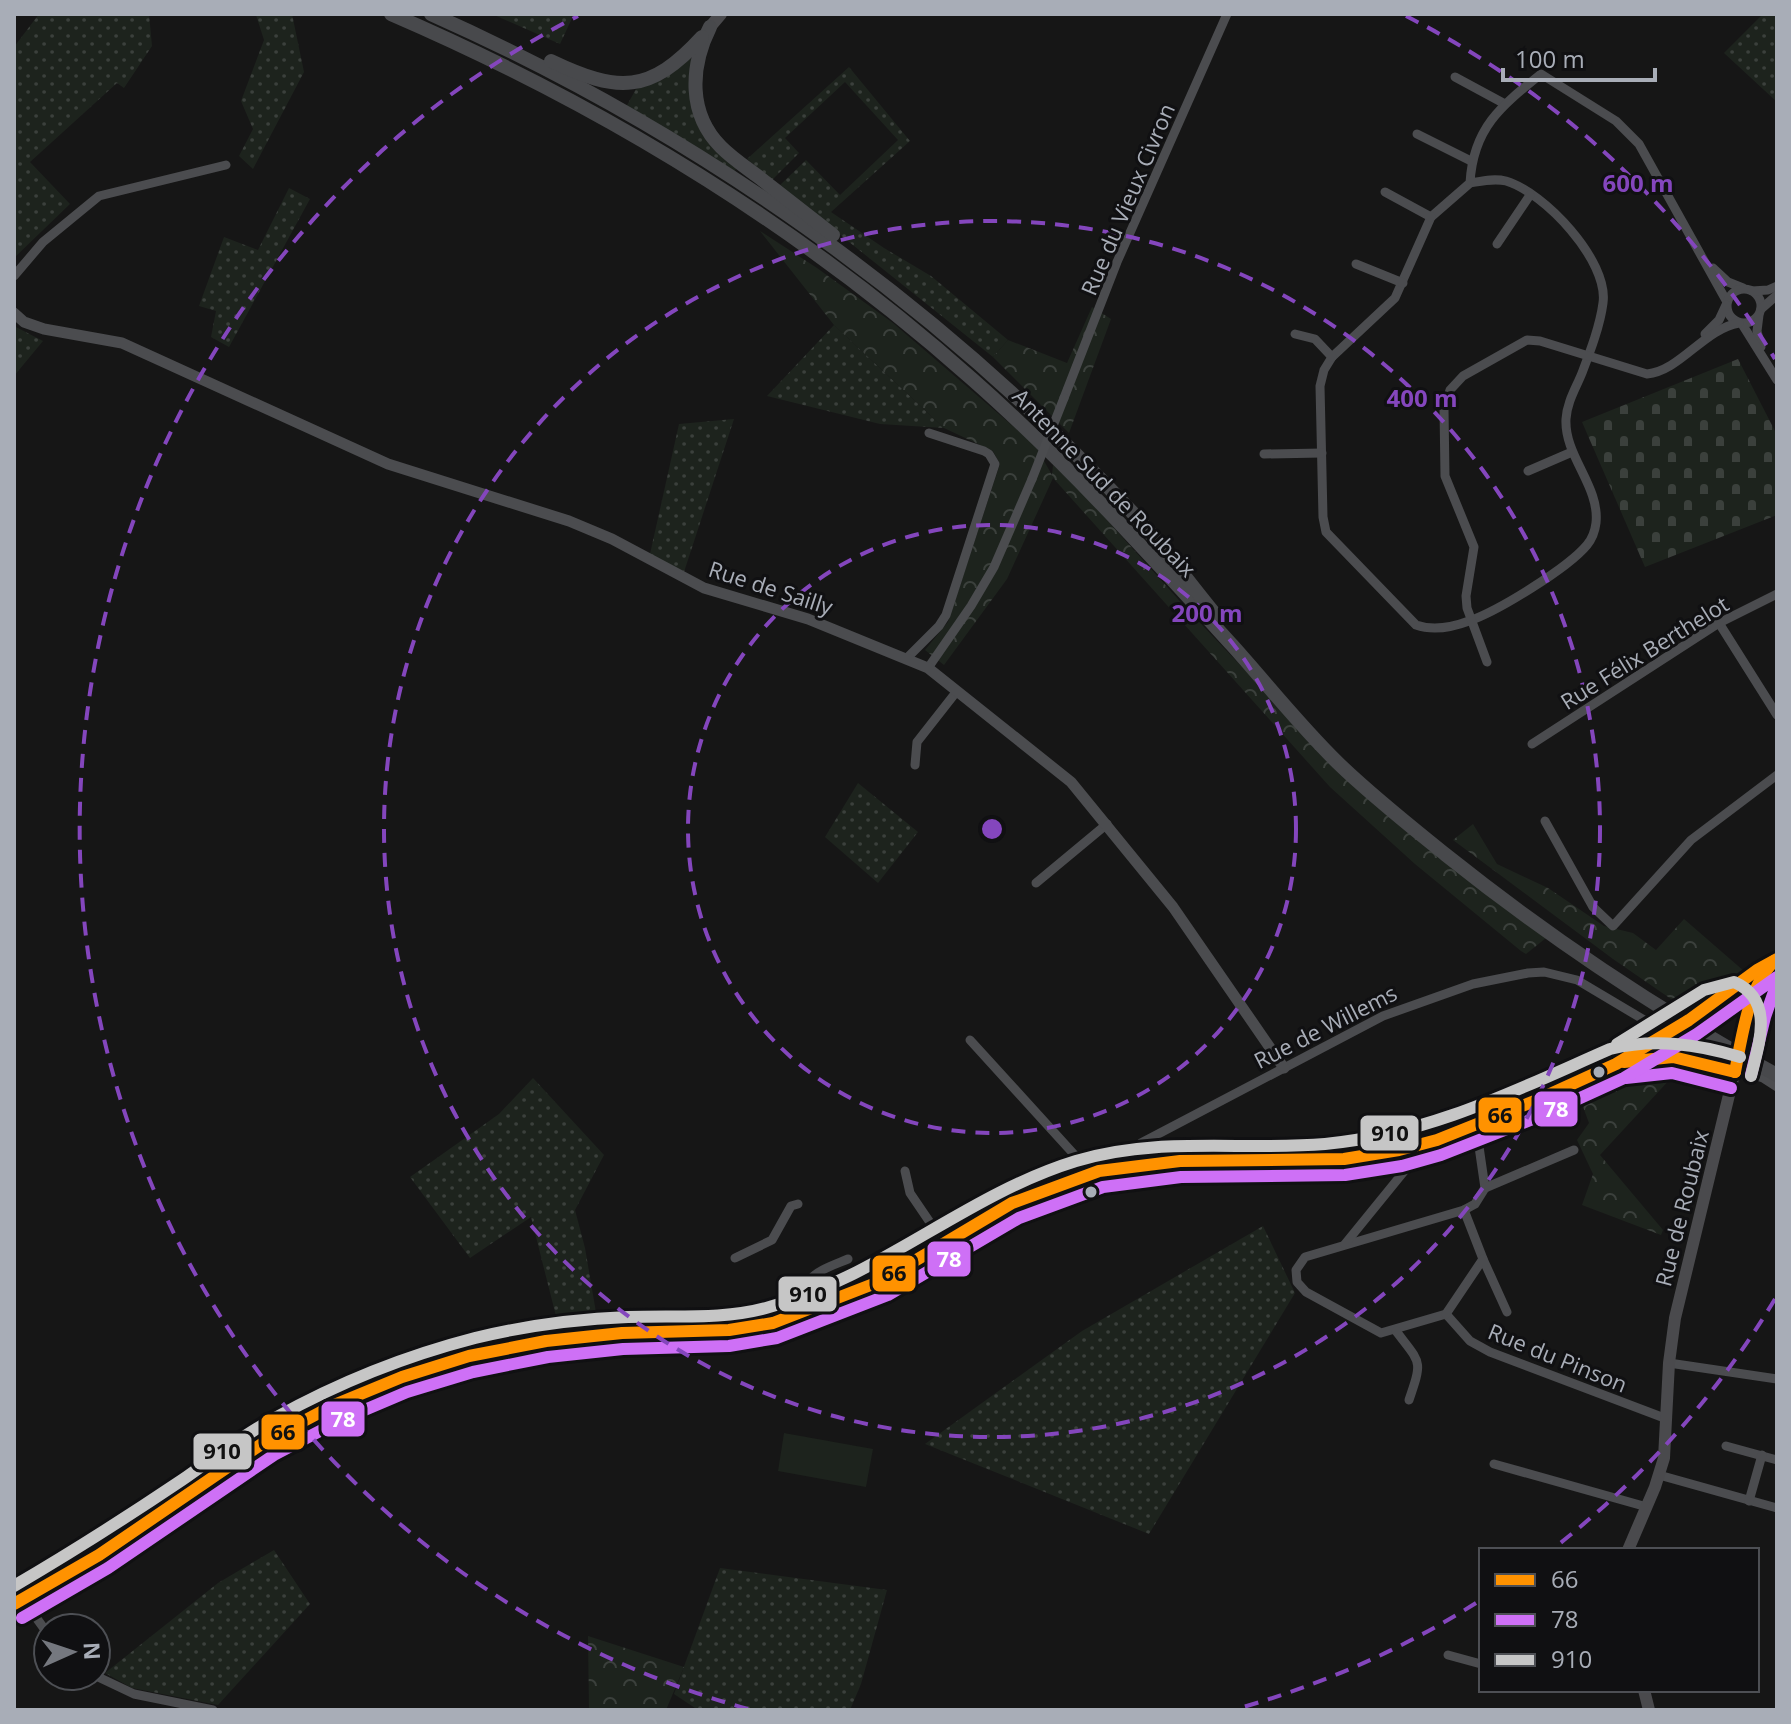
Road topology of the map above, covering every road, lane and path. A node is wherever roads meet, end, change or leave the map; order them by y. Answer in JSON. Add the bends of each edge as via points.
{"nodes":[{"id":1,"x":391,"y":14,"type":"edge"},
{"id":2,"x":431,"y":14,"type":"edge"},
{"id":3,"x":449,"y":14,"type":"edge"},
{"id":4,"x":721,"y":14,"type":"edge"},
{"id":5,"x":1227,"y":14,"type":"edge"},
{"id":6,"x":710,"y":27,"type":"junction"},
{"id":7,"x":1455,"y":77,"type":"dead end"},
{"id":8,"x":1505,"y":104,"type":"junction"},
{"id":9,"x":1417,"y":134,"type":"dead end"},
{"id":10,"x":1471,"y":161,"type":"junction"},
{"id":11,"x":226,"y":165,"type":"dead end"},
{"id":12,"x":1470,"y":183,"type":"junction"},
{"id":13,"x":1385,"y":192,"type":"dead end"},
{"id":14,"x":1530,"y":195,"type":"junction"},
{"id":15,"x":1431,"y":217,"type":"junction"},
{"id":16,"x":1497,"y":244,"type":"dead end"},
{"id":17,"x":1701,"y":252,"type":"junction"},
{"id":18,"x":1356,"y":264,"type":"dead end"},
{"id":19,"x":864,"y":270,"type":"junction"},
{"id":20,"x":14,"y":276,"type":"edge"},
{"id":21,"x":1403,"y":283,"type":"junction"},
{"id":22,"x":1777,"y":286,"type":"edge"},
{"id":23,"x":1749,"y":290,"type":"junction"},
{"id":24,"x":1777,"y":295,"type":"edge"},
{"id":25,"x":1727,"y":303,"type":"junction"},
{"id":26,"x":1760,"y":312,"type":"junction"},
{"id":27,"x":14,"y":313,"type":"edge"},
{"id":28,"x":1740,"y":324,"type":"junction"},
{"id":29,"x":1295,"y":334,"type":"dead end"},
{"id":30,"x":1587,"y":356,"type":"junction"},
{"id":31,"x":1682,"y":356,"type":"junction"},
{"id":32,"x":1332,"y":357,"type":"junction"},
{"id":33,"x":1775,"y":376,"type":"edge"},
{"id":34,"x":929,"y":433,"type":"dead end"},
{"id":35,"x":1572,"y":452,"type":"junction"},
{"id":36,"x":1322,"y":453,"type":"junction"},
{"id":37,"x":1264,"y":454,"type":"dead end"},
{"id":38,"x":1528,"y":471,"type":"dead end"},
{"id":39,"x":1777,"y":594,"type":"edge"},
{"id":40,"x":1470,"y":621,"type":"junction"},
{"id":41,"x":1719,"y":623,"type":"junction"},
{"id":42,"x":907,"y":658,"type":"junction"},
{"id":43,"x":1487,"y":662,"type":"dead end"},
{"id":44,"x":928,"y":668,"type":"junction"},
{"id":45,"x":957,"y":691,"type":"junction"},
{"id":46,"x":1777,"y":715,"type":"edge"},
{"id":47,"x":1532,"y":744,"type":"dead end"},
{"id":48,"x":915,"y":765,"type":"dead end"},
{"id":49,"x":1777,"y":775,"type":"edge"},
{"id":50,"x":1545,"y":821,"type":"dead end"},
{"id":51,"x":1107,"y":824,"type":"junction"},
{"id":52,"x":1036,"y":883,"type":"dead end"},
{"id":53,"x":1768,"y":966,"type":"edge"},
{"id":54,"x":1777,"y":983,"type":"edge"},
{"id":55,"x":1711,"y":1004,"type":"junction"},
{"id":56,"x":1683,"y":1026,"type":"junction"},
{"id":57,"x":1747,"y":1026,"type":"junction"},
{"id":58,"x":1663,"y":1037,"type":"junction"},
{"id":59,"x":970,"y":1040,"type":"dead end"},
{"id":60,"x":1680,"y":1057,"type":"junction"},
{"id":61,"x":1616,"y":1064,"type":"junction"},
{"id":62,"x":1777,"y":1067,"type":"edge"},
{"id":63,"x":1284,"y":1068,"type":"junction"},
{"id":64,"x":1736,"y":1068,"type":"junction"},
{"id":65,"x":1777,"y":1075,"type":"edge"},
{"id":66,"x":1777,"y":1087,"type":"edge"},
{"id":67,"x":1476,"y":1126,"type":"junction"},
{"id":68,"x":1574,"y":1150,"type":"dead end"},
{"id":69,"x":1134,"y":1165,"type":"junction"},
{"id":70,"x":1406,"y":1169,"type":"dead end"},
{"id":71,"x":905,"y":1171,"type":"dead end"},
{"id":72,"x":1091,"y":1173,"type":"junction"},
{"id":73,"x":1485,"y":1188,"type":"junction"},
{"id":74,"x":798,"y":1204,"type":"dead end"},
{"id":75,"x":1464,"y":1210,"type":"junction"},
{"id":76,"x":944,"y":1243,"type":"junction"},
{"id":77,"x":1345,"y":1244,"type":"junction"},
{"id":78,"x":735,"y":1258,"type":"dead end"},
{"id":79,"x":848,"y":1259,"type":"dead end"},
{"id":80,"x":1483,"y":1259,"type":"junction"},
{"id":81,"x":1507,"y":1312,"type":"dead end"},
{"id":82,"x":801,"y":1314,"type":"junction"},
{"id":83,"x":1446,"y":1314,"type":"junction"},
{"id":84,"x":1396,"y":1331,"type":"junction"},
{"id":85,"x":1669,"y":1363,"type":"junction"},
{"id":86,"x":1777,"y":1379,"type":"edge"},
{"id":87,"x":1409,"y":1400,"type":"dead end"},
{"id":88,"x":1667,"y":1419,"type":"junction"},
{"id":89,"x":1726,"y":1446,"type":"dead end"},
{"id":90,"x":1762,"y":1455,"type":"junction"},
{"id":91,"x":1777,"y":1460,"type":"edge"},
{"id":92,"x":1494,"y":1464,"type":"dead end"},
{"id":93,"x":1659,"y":1475,"type":"junction"},
{"id":94,"x":1749,"y":1501,"type":"junction"},
{"id":95,"x":1647,"y":1507,"type":"junction"},
{"id":96,"x":1777,"y":1508,"type":"edge"},
{"id":97,"x":1629,"y":1548,"type":"edge"},
{"id":98,"x":14,"y":1587,"type":"edge"},
{"id":99,"x":21,"y":1603,"type":"edge"},
{"id":100,"x":1448,"y":1655,"type":"dead end"},
{"id":101,"x":1479,"y":1663,"type":"edge"},
{"id":102,"x":112,"y":1684,"type":"edge"},
{"id":103,"x":213,"y":1710,"type":"edge"}],
"edges":[{"from":1,"to":65,"type":"highway","name":"Antenne Sud de Roubaix","via":[[531,79],[636,136],[753,209],[855,282],[973,380],[1082,485],[1311,735],[1381,802],[1529,919],[1645,998]]},
{"from":2,"to":19,"type":"highway","name":"Antenne Sud de Roubaix","via":[[547,69],[651,127],[751,189]]},
{"from":3,"to":6,"type":"highway","via":[[584,77],[612,83],[664,72]]},
{"from":4,"to":6,"type":"main road"},
{"from":5,"to":44,"type":"street","name":"Rue du Vieux Civron","bridge":true,"via":[[1117,262],[994,567]]},
{"from":6,"to":19,"type":"highway","via":[[695,79],[699,111],[710,134],[838,240]]},
{"from":7,"to":8,"type":"street"},
{"from":8,"to":10,"type":"street","via":[[1487,125]]},
{"from":8,"to":17,"type":"street","via":[[1541,74],[1624,128],[1639,144]]},
{"from":9,"to":10,"type":"street"},
{"from":10,"to":12,"type":"street"},
{"from":11,"to":20,"type":"street","via":[[99,196],[43,242]]},
{"from":12,"to":14,"type":"street","via":[[1502,180]]},
{"from":12,"to":15,"type":"street"},
{"from":13,"to":15,"type":"street"},
{"from":14,"to":16,"type":"street"},
{"from":14,"to":30,"type":"street","via":[[1569,227],[1602,284],[1604,302]]},
{"from":15,"to":21,"type":"street"},
{"from":17,"to":23,"type":"street","via":[[1728,282]]},
{"from":17,"to":25,"type":"street"},
{"from":18,"to":21,"type":"street"},
{"from":19,"to":62,"type":"highway","name":"Antenne Sud de Roubaix","via":[[955,343],[1065,444],[1136,517],[1311,722],[1418,822],[1603,962]]},
{"from":21,"to":32,"type":"street","via":[[1390,304]]},
{"from":22,"to":23,"type":"street"},
{"from":23,"to":25,"type":"street","via":[[1735,291]]},
{"from":23,"to":26,"type":"street","via":[[1759,299]]},
{"from":24,"to":26,"type":"street"},
{"from":25,"to":28,"type":"street","via":[[1730,317]]},
{"from":25,"to":31,"type":"street","via":[[1719,320]]},
{"from":26,"to":28,"type":"street","via":[[1752,322]]},
{"from":26,"to":33,"type":"street","via":[[1758,337]]},
{"from":27,"to":42,"type":"street","name":"Rue de Sailly","via":[[44,329],[122,343],[388,464],[569,521],[704,588],[808,619]]},
{"from":28,"to":31,"type":"street","via":[[1724,327]]},
{"from":28,"to":33,"type":"street"},
{"from":29,"to":32,"type":"street","via":[[1315,339]]},
{"from":30,"to":31,"type":"street","via":[[1647,374]]},
{"from":30,"to":35,"type":"street","via":[[1567,411]]},
{"from":30,"to":40,"type":"street","via":[[1527,340],[1463,376],[1446,400],[1445,476],[1474,547],[1466,596]]},
{"from":32,"to":36,"type":"street","via":[[1321,379]]},
{"from":34,"to":42,"type":"street","via":[[984,451],[995,464],[946,615]]},
{"from":35,"to":38,"type":"street"},
{"from":35,"to":40,"type":"street","via":[[1596,512],[1591,540],[1548,575]]},
{"from":36,"to":37,"type":"street"},
{"from":36,"to":40,"type":"street","via":[[1323,517],[1330,537],[1416,625],[1432,629]]},
{"from":39,"to":41,"type":"street","name":"Rue Félix Berthelot"},
{"from":40,"to":43,"type":"street"},
{"from":41,"to":46,"type":"street"},
{"from":41,"to":47,"type":"street","name":"Rue Félix Berthelot"},
{"from":42,"to":44,"type":"street","name":"Rue de Sailly"},
{"from":44,"to":45,"type":"street","name":"Rue de Sailly"},
{"from":45,"to":48,"type":"street","via":[[917,742]]},
{"from":45,"to":51,"type":"street","name":"Rue de Sailly","via":[[1063,774]]},
{"from":49,"to":50,"type":"street","via":[[1691,840],[1613,926],[1593,907]]},
{"from":51,"to":52,"type":"street"},
{"from":51,"to":63,"type":"street","name":"Rue de Sailly","via":[[1184,923]]},
{"from":53,"to":54,"type":"street"},
{"from":53,"to":55,"type":"main road"},
{"from":53,"to":57,"type":"main road"},
{"from":55,"to":56,"type":"main road","bridge":true},
{"from":55,"to":57,"type":"main road","via":[[1734,1000],[1743,1009]]},
{"from":56,"to":58,"type":"main road"},
{"from":56,"to":60,"type":"main road","via":[[1677,1045]]},
{"from":57,"to":64,"type":"main road","bridge":true},
{"from":58,"to":60,"type":"street","name":"Rue de Willems"},
{"from":58,"to":61,"type":"main road"},
{"from":58,"to":63,"type":"street","name":"Rue de Willems","via":[[1577,980],[1535,972],[1473,984],[1396,1010]]},
{"from":59,"to":72,"type":"street"},
{"from":60,"to":61,"type":"main road"},
{"from":60,"to":64,"type":"main road"},
{"from":61,"to":67,"type":"main road"},
{"from":63,"to":69,"type":"street","name":"Rue de Willems","via":[[1141,1143],[1133,1153]]},
{"from":64,"to":66,"type":"street"},
{"from":64,"to":85,"type":"main road","name":"Rue de Roubaix"},
{"from":67,"to":69,"type":"main road","via":[[1419,1145],[1353,1158]]},
{"from":67,"to":73,"type":"street"},
{"from":68,"to":73,"type":"street"},
{"from":69,"to":72,"type":"main road"},
{"from":70,"to":77,"type":"street"},
{"from":71,"to":76,"type":"street","via":[[910,1193]]},
{"from":72,"to":76,"type":"main road","via":[[1012,1203]]},
{"from":73,"to":75,"type":"street"},
{"from":74,"to":78,"type":"street","via":[[791,1206],[772,1240]]},
{"from":75,"to":77,"type":"street"},
{"from":75,"to":80,"type":"street","name":"Rue du Pinson"},
{"from":76,"to":82,"type":"main road","via":[[864,1289]]},
{"from":77,"to":84,"type":"street","via":[[1305,1257],[1297,1265],[1297,1282],[1375,1331]]},
{"from":79,"to":82,"type":"street","via":[[813,1274]]},
{"from":80,"to":81,"type":"street","name":"Rue du Pinson"},
{"from":80,"to":83,"type":"street"},
{"from":82,"to":99,"type":"main road","via":[[746,1328],[546,1341],[469,1356],[402,1377],[266,1441]]},
{"from":83,"to":84,"type":"street"},
{"from":83,"to":88,"type":"street","name":"Rue du Pinson","via":[[1470,1341],[1490,1352]]},
{"from":84,"to":87,"type":"street","via":[[1419,1364]]},
{"from":85,"to":86,"type":"street"},
{"from":85,"to":88,"type":"main road","name":"Rue de Roubaix"},
{"from":88,"to":93,"type":"main road","name":"Rue de Roubaix"},
{"from":89,"to":90,"type":"street"},
{"from":90,"to":91,"type":"street"},
{"from":90,"to":94,"type":"street"},
{"from":92,"to":95,"type":"street"},
{"from":93,"to":94,"type":"street"},
{"from":93,"to":95,"type":"main road","name":"Rue de Roubaix"},
{"from":94,"to":96,"type":"street"},
{"from":95,"to":97,"type":"main road","name":"Rue de Roubaix"},
{"from":98,"to":99,"type":"street"},
{"from":100,"to":101,"type":"street"},
{"from":102,"to":103,"type":"street","via":[[134,1694]]}]}
